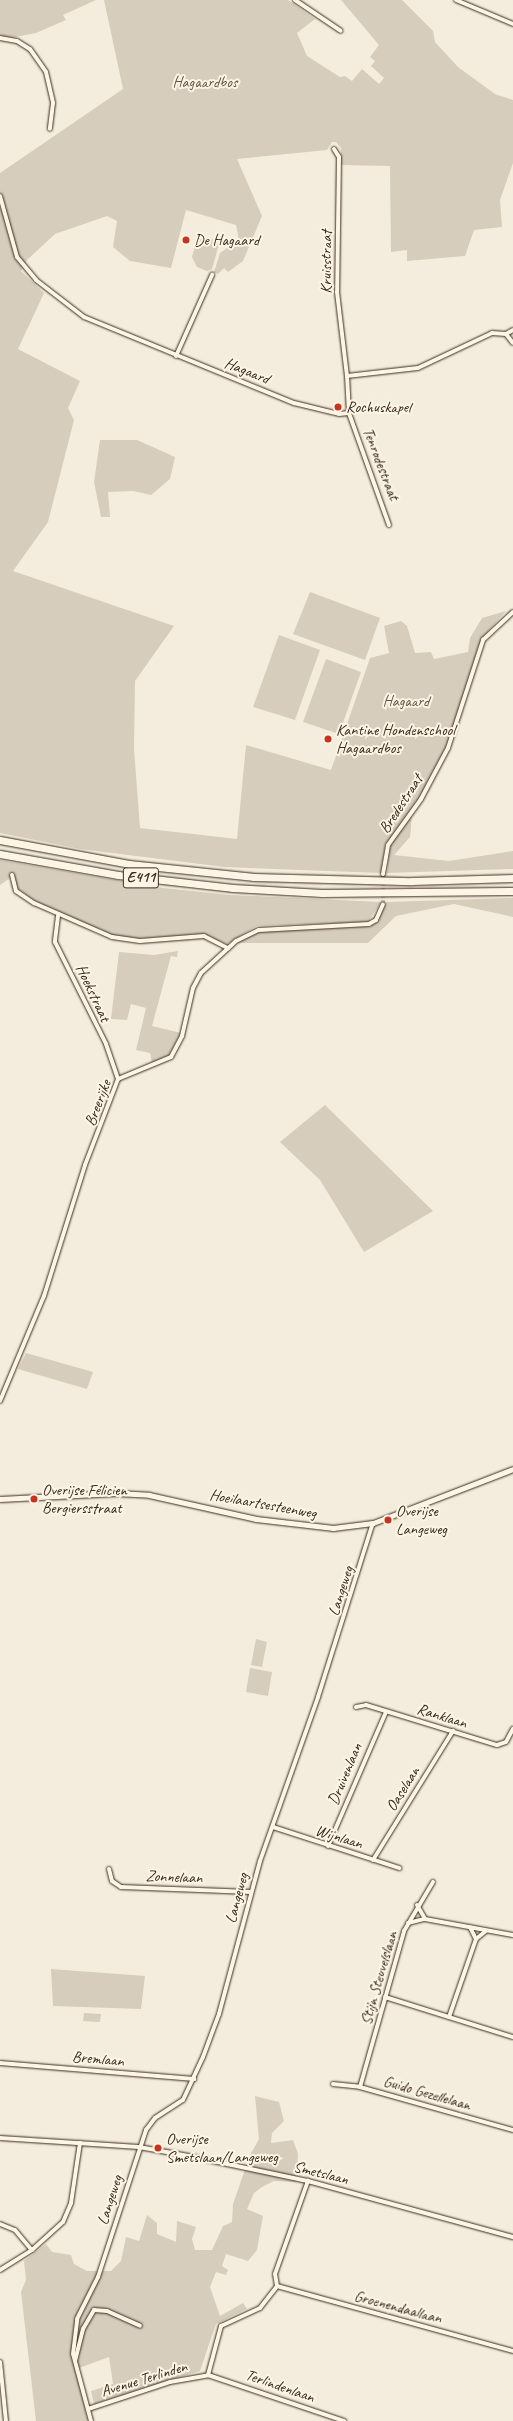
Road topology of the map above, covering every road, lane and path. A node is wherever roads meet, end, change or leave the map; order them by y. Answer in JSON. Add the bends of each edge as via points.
{"nodes":[{"id":1,"x":295,"y":0,"type":"edge"},
{"id":2,"x":456,"y":0,"type":"edge"},
{"id":3,"x":513,"y":24,"type":"edge"},
{"id":4,"x":341,"y":31,"type":"dead end"},
{"id":5,"x":0,"y":38,"type":"edge"},
{"id":6,"x":50,"y":128,"type":"dead end"},
{"id":7,"x":334,"y":149,"type":"dead end"},
{"id":8,"x":0,"y":196,"type":"edge"},
{"id":9,"x":212,"y":275,"type":"dead end"},
{"id":10,"x":513,"y":330,"type":"edge"},
{"id":11,"x":506,"y":334,"type":"junction"},
{"id":12,"x":513,"y":343,"type":"edge"},
{"id":13,"x":176,"y":356,"type":"junction"},
{"id":14,"x":347,"y":376,"type":"junction"},
{"id":15,"x":349,"y":413,"type":"junction"},
{"id":16,"x":389,"y":524,"type":"dead end"},
{"id":17,"x":513,"y":612,"type":"edge"},
{"id":18,"x":0,"y":840,"type":"edge"},
{"id":19,"x":0,"y":854,"type":"edge"},
{"id":20,"x":383,"y":874,"type":"tunnel mouth"},
{"id":21,"x":12,"y":875,"type":"dead end"},
{"id":22,"x":513,"y":878,"type":"edge"},
{"id":23,"x":513,"y":891,"type":"edge"},
{"id":24,"x":383,"y":904,"type":"tunnel mouth"},
{"id":25,"x":58,"y":916,"type":"junction"},
{"id":26,"x":228,"y":948,"type":"junction"},
{"id":27,"x":118,"y":1079,"type":"junction"},
{"id":28,"x":0,"y":1401,"type":"edge"},
{"id":29,"x":513,"y":1469,"type":"edge"},
{"id":30,"x":0,"y":1499,"type":"edge"},
{"id":31,"x":373,"y":1524,"type":"junction"},
{"id":32,"x":356,"y":1707,"type":"dead end"},
{"id":33,"x":386,"y":1712,"type":"junction"},
{"id":34,"x":513,"y":1729,"type":"edge"},
{"id":35,"x":453,"y":1732,"type":"junction"},
{"id":36,"x":273,"y":1827,"type":"junction"},
{"id":37,"x":328,"y":1846,"type":"junction"},
{"id":38,"x":373,"y":1860,"type":"junction"},
{"id":39,"x":399,"y":1868,"type":"dead end"},
{"id":40,"x":109,"y":1869,"type":"dead end"},
{"id":41,"x":433,"y":1882,"type":"dead end"},
{"id":42,"x":250,"y":1892,"type":"junction"},
{"id":43,"x":417,"y":1905,"type":"junction"},
{"id":44,"x":425,"y":1919,"type":"junction"},
{"id":45,"x":407,"y":1923,"type":"junction"},
{"id":46,"x":470,"y":1927,"type":"junction"},
{"id":47,"x":487,"y":1930,"type":"junction"},
{"id":48,"x":513,"y":1935,"type":"edge"},
{"id":49,"x":476,"y":1939,"type":"junction"},
{"id":50,"x":385,"y":1998,"type":"junction"},
{"id":51,"x":450,"y":2017,"type":"junction"},
{"id":52,"x":513,"y":2037,"type":"edge"},
{"id":53,"x":0,"y":2064,"type":"edge"},
{"id":54,"x":194,"y":2079,"type":"junction"},
{"id":55,"x":334,"y":2084,"type":"dead end"},
{"id":56,"x":360,"y":2087,"type":"junction"},
{"id":57,"x":513,"y":2130,"type":"edge"},
{"id":58,"x":0,"y":2138,"type":"edge"},
{"id":59,"x":80,"y":2143,"type":"junction"},
{"id":60,"x":139,"y":2147,"type":"junction"},
{"id":61,"x":308,"y":2181,"type":"junction"},
{"id":62,"x":0,"y":2224,"type":"edge"},
{"id":63,"x":513,"y":2237,"type":"edge"},
{"id":64,"x":32,"y":2250,"type":"junction"},
{"id":65,"x":0,"y":2270,"type":"edge"},
{"id":66,"x":277,"y":2286,"type":"junction"},
{"id":67,"x":140,"y":2326,"type":"dead end"},
{"id":68,"x":513,"y":2351,"type":"edge"},
{"id":69,"x":74,"y":2361,"type":"junction"},
{"id":70,"x":0,"y":2362,"type":"edge"},
{"id":71,"x":208,"y":2375,"type":"junction"},
{"id":72,"x":88,"y":2409,"type":"junction"},
{"id":73,"x":6,"y":2421,"type":"edge"},
{"id":74,"x":91,"y":2421,"type":"edge"},
{"id":75,"x":344,"y":2421,"type":"edge"}],
"edges":[{"from":1,"to":4,"type":"street"},
{"from":2,"to":3,"type":"street"},
{"from":5,"to":6,"type":"street","via":[[17,41],[30,49],[46,72],[53,103]]},
{"from":7,"to":14,"type":"street","name":"Kruisstraat","via":[[338,157],[337,292]]},
{"from":8,"to":13,"type":"street","name":"Hagaard","via":[[17,257],[36,280],[84,318]]},
{"from":9,"to":13,"type":"street"},
{"from":10,"to":11,"type":"street"},
{"from":11,"to":12,"type":"street"},
{"from":11,"to":14,"type":"street","via":[[483,335],[418,368]]},
{"from":13,"to":15,"type":"street","name":"Hagaard","via":[[294,403],[339,414]]},
{"from":14,"to":15,"type":"street"},
{"from":15,"to":16,"type":"street","name":"Tenrodestraat"},
{"from":17,"to":20,"type":"street","name":"Bredestraat","via":[[483,640],[448,748],[421,799],[388,845]]},
{"from":18,"to":22,"type":"highway","number":"E411","via":[[128,864],[254,877],[412,881]]},
{"from":19,"to":23,"type":"highway","number":"E411","via":[[118,875],[233,888],[329,893]]},
{"from":21,"to":25,"type":"street","via":[[11,881],[18,893]]},
{"from":24,"to":26,"type":"street","name":"Breerijke","via":[[376,920],[369,924],[259,930]]},
{"from":25,"to":26,"type":"street","via":[[124,940],[204,936]]},
{"from":25,"to":27,"type":"street","name":"Hoekstraat","via":[[55,942],[106,1044]]},
{"from":26,"to":27,"type":"street","name":"Breerijke","via":[[196,981],[182,1036],[171,1057]]},
{"from":27,"to":28,"type":"street","name":"Breerijke","via":[[85,1165],[44,1296]]},
{"from":29,"to":31,"type":"street","name":"Hoeilaartsesteenweg"},
{"from":30,"to":31,"type":"street","name":"Hoeilaartsesteenweg","via":[[129,1494],[295,1526]]},
{"from":31,"to":36,"type":"street","name":"Langeweg"},
{"from":32,"to":33,"type":"street","name":"Ranklaan","via":[[366,1705]]},
{"from":33,"to":35,"type":"street","name":"Ranklaan"},
{"from":33,"to":37,"type":"street","name":"Druivenlaan"},
{"from":34,"to":35,"type":"street","name":"Ranklaan","via":[[506,1742],[497,1745]]},
{"from":35,"to":38,"type":"street","name":"Oaselaan"},
{"from":36,"to":37,"type":"street","name":"Wijnlaan"},
{"from":36,"to":42,"type":"street","name":"Langeweg"},
{"from":37,"to":38,"type":"street","name":"Wijnlaan"},
{"from":38,"to":39,"type":"street","name":"Wijnlaan"},
{"from":40,"to":42,"type":"street","name":"Zonnelaan","via":[[112,1881],[121,1887]]},
{"from":41,"to":43,"type":"street","name":"Stijn Steuvelslaan"},
{"from":42,"to":54,"type":"street","name":"Langeweg","via":[[219,2014]]},
{"from":43,"to":44,"type":"street"},
{"from":43,"to":45,"type":"street","name":"Stijn Steuvelslaan"},
{"from":44,"to":45,"type":"street"},
{"from":44,"to":46,"type":"street"},
{"from":45,"to":50,"type":"street","name":"Stijn Steuvelslaan"},
{"from":46,"to":47,"type":"street"},
{"from":46,"to":49,"type":"street"},
{"from":47,"to":48,"type":"street"},
{"from":47,"to":49,"type":"street"},
{"from":49,"to":51,"type":"street"},
{"from":50,"to":51,"type":"street"},
{"from":50,"to":56,"type":"street","name":"Stijn Steuvelslaan"},
{"from":51,"to":52,"type":"street"},
{"from":53,"to":54,"type":"street","name":"Bremlaan"},
{"from":54,"to":60,"type":"street","name":"Langeweg","via":[[183,2100],[149,2124]]},
{"from":55,"to":56,"type":"street","name":"Guido Gezellelaan"},
{"from":56,"to":57,"type":"street","name":"Guido Gezellelaan"},
{"from":58,"to":59,"type":"street","name":"Smetslaan"},
{"from":59,"to":60,"type":"street","name":"Smetslaan"},
{"from":59,"to":64,"type":"street","via":[[68,2212],[55,2231]]},
{"from":60,"to":61,"type":"street","name":"Smetslaan"},
{"from":60,"to":69,"type":"street","name":"Langeweg","via":[[102,2263],[75,2326]]},
{"from":61,"to":63,"type":"street","name":"Smetslaan"},
{"from":61,"to":66,"type":"street","via":[[275,2274]]},
{"from":62,"to":64,"type":"street","via":[[15,2230]]},
{"from":64,"to":65,"type":"street"},
{"from":66,"to":68,"type":"street","name":"Groenendaallaan"},
{"from":66,"to":71,"type":"street","via":[[260,2308],[221,2326]]},
{"from":67,"to":69,"type":"street","via":[[107,2312],[94,2310],[83,2329]]},
{"from":69,"to":72,"type":"street"},
{"from":70,"to":73,"type":"street"},
{"from":71,"to":72,"type":"street","name":"Avenue Terlinden","via":[[170,2382]]},
{"from":71,"to":75,"type":"street","name":"Terlindenlaan"},
{"from":72,"to":74,"type":"street"}]}
